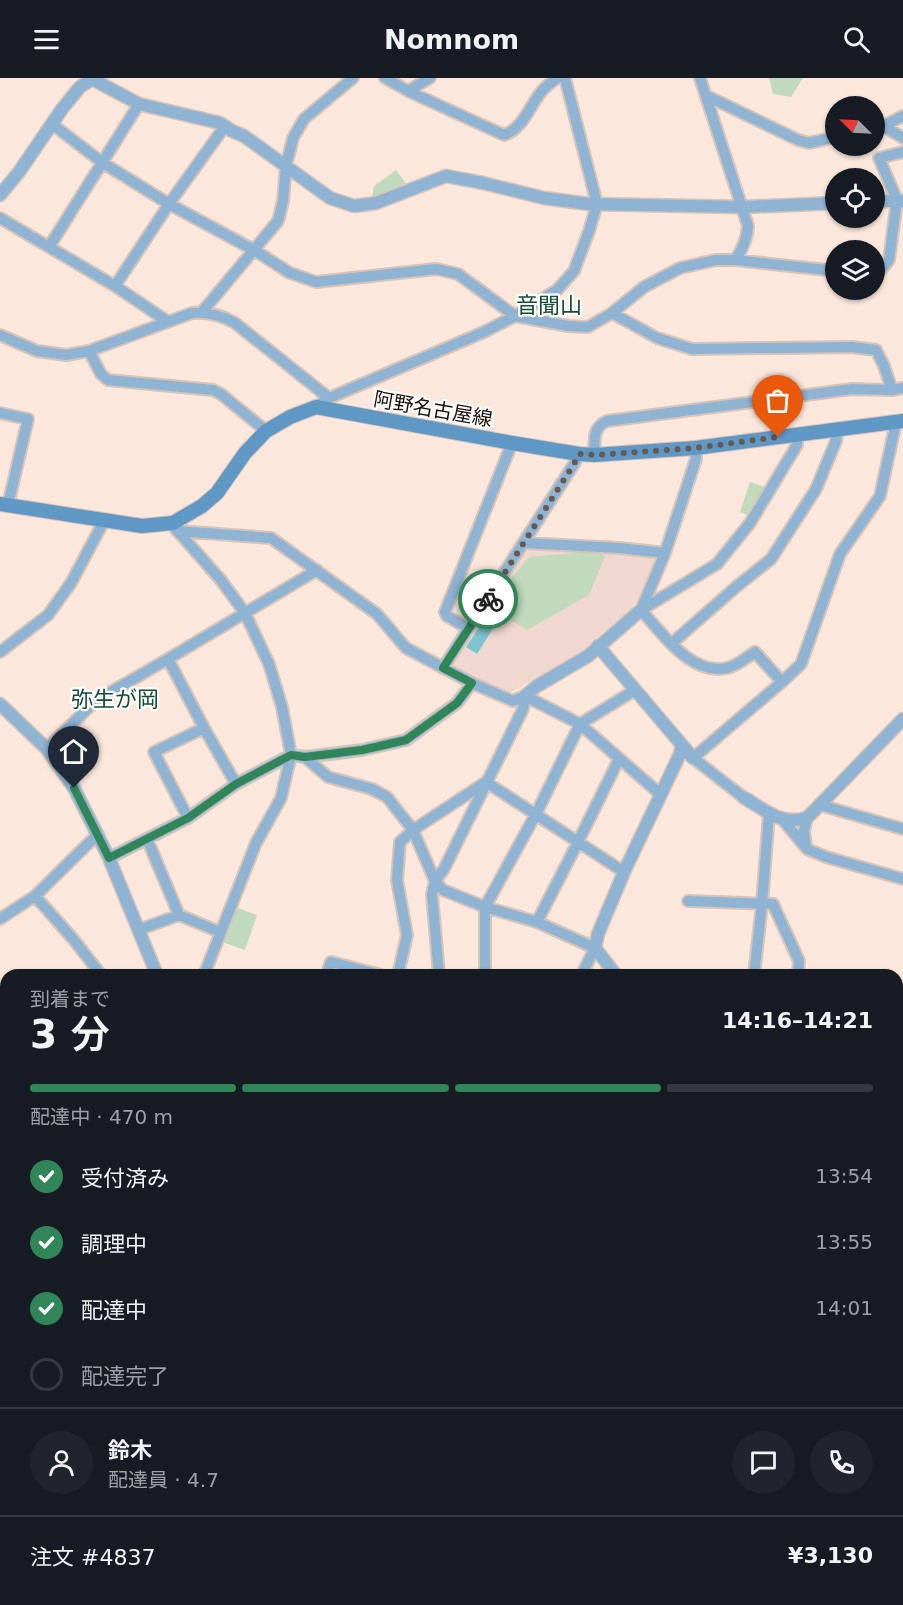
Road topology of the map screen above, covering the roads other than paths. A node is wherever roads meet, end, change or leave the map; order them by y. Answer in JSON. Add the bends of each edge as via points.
{"nodes":[{"id":1,"x":353,"y":78,"type":"edge"},
{"id":2,"x":385,"y":78,"type":"edge"},
{"id":3,"x":430,"y":78,"type":"edge"},
{"id":4,"x":557,"y":78,"type":"edge"},
{"id":5,"x":565,"y":78,"type":"edge"},
{"id":6,"x":700,"y":78,"type":"edge"},
{"id":7,"x":93,"y":79,"type":"edge"},
{"id":8,"x":410,"y":92,"type":"junction"},
{"id":9,"x":707,"y":96,"type":"junction"},
{"id":10,"x":138,"y":104,"type":"junction"},
{"id":11,"x":903,"y":116,"type":"edge"},
{"id":12,"x":52,"y":124,"type":"junction"},
{"id":13,"x":885,"y":124,"type":"edge"},
{"id":14,"x":225,"y":126,"type":"junction"},
{"id":15,"x":885,"y":130,"type":"edge"},
{"id":16,"x":903,"y":138,"type":"edge"},
{"id":17,"x":825,"y":139,"type":"edge"},
{"id":18,"x":903,"y":152,"type":"edge"},
{"id":19,"x":103,"y":163,"type":"junction"},
{"id":20,"x":286,"y":166,"type":"junction"},
{"id":21,"x":0,"y":195,"type":"edge"},
{"id":22,"x":900,"y":201,"type":"edge"},
{"id":23,"x":825,"y":203,"type":"edge"},
{"id":24,"x":169,"y":204,"type":"junction"},
{"id":25,"x":597,"y":204,"type":"junction"},
{"id":26,"x":743,"y":207,"type":"junction"},
{"id":27,"x":0,"y":218,"type":"edge"},
{"id":28,"x":50,"y":247,"type":"junction"},
{"id":29,"x":254,"y":250,"type":"junction"},
{"id":30,"x":735,"y":260,"type":"junction"},
{"id":31,"x":885,"y":264,"type":"edge"},
{"id":32,"x":825,"y":270,"type":"edge"},
{"id":33,"x":116,"y":286,"type":"junction"},
{"id":34,"x":202,"y":312,"type":"junction"},
{"id":35,"x":612,"y":313,"type":"junction"},
{"id":36,"x":515,"y":316,"type":"junction"},
{"id":37,"x":167,"y":321,"type":"junction"},
{"id":38,"x":0,"y":335,"type":"edge"},
{"id":39,"x":89,"y":351,"type":"junction"},
{"id":40,"x":898,"y":389,"type":"edge"},
{"id":41,"x":329,"y":398,"type":"junction"},
{"id":42,"x":316,"y":407,"type":"junction"},
{"id":43,"x":0,"y":413,"type":"edge"},
{"id":44,"x":900,"y":422,"type":"edge"},
{"id":45,"x":266,"y":431,"type":"junction"},
{"id":46,"x":837,"y":431,"type":"junction"},
{"id":47,"x":798,"y":435,"type":"junction"},
{"id":48,"x":513,"y":443,"type":"junction"},
{"id":49,"x":695,"y":448,"type":"junction"},
{"id":50,"x":579,"y":454,"type":"junction"},
{"id":51,"x":594,"y":455,"type":"junction"},
{"id":52,"x":4,"y":504,"type":"edge"},
{"id":53,"x":104,"y":521,"type":"junction"},
{"id":54,"x":175,"y":527,"type":"junction"},
{"id":55,"x":524,"y":543,"type":"junction"},
{"id":56,"x":665,"y":553,"type":"junction"},
{"id":57,"x":316,"y":570,"type":"junction"},
{"id":58,"x":641,"y":610,"type":"junction"},
{"id":59,"x":245,"y":613,"type":"junction"},
{"id":60,"x":468,"y":629,"type":"junction"},
{"id":61,"x":671,"y":644,"type":"junction"},
{"id":62,"x":598,"y":646,"type":"junction"},
{"id":63,"x":0,"y":652,"type":"edge"},
{"id":64,"x":168,"y":659,"type":"junction"},
{"id":65,"x":443,"y":668,"type":"junction"},
{"id":66,"x":782,"y":682,"type":"junction"},
{"id":67,"x":472,"y":683,"type":"junction"},
{"id":68,"x":635,"y":690,"type":"junction"},
{"id":69,"x":525,"y":696,"type":"junction"},
{"id":70,"x":0,"y":704,"type":"edge"},
{"id":71,"x":903,"y":719,"type":"edge"},
{"id":72,"x":580,"y":724,"type":"junction"},
{"id":73,"x":204,"y":728,"type":"junction"},
{"id":74,"x":682,"y":745,"type":"junction"},
{"id":75,"x":46,"y":748,"type":"junction"},
{"id":76,"x":291,"y":755,"type":"junction"},
{"id":77,"x":305,"y":757,"type":"junction"},
{"id":78,"x":693,"y":758,"type":"junction"},
{"id":79,"x":619,"y":759,"type":"junction"},
{"id":80,"x":486,"y":782,"type":"junction"},
{"id":81,"x":236,"y":784,"type":"junction"},
{"id":82,"x":660,"y":794,"type":"junction"},
{"id":83,"x":743,"y":797,"type":"joint"},
{"id":84,"x":820,"y":806,"type":"junction"},
{"id":85,"x":769,"y":813,"type":"junction"},
{"id":86,"x":535,"y":814,"type":"junction"},
{"id":87,"x":188,"y":818,"type":"junction"},
{"id":88,"x":807,"y":818,"type":"junction"},
{"id":89,"x":783,"y":820,"type":"junction"},
{"id":90,"x":903,"y":829,"type":"edge"},
{"id":91,"x":412,"y":830,"type":"junction"},
{"id":92,"x":98,"y":834,"type":"junction"},
{"id":93,"x":147,"y":839,"type":"junction"},
{"id":94,"x":579,"y":842,"type":"junction"},
{"id":95,"x":807,"y":849,"type":"junction"},
{"id":96,"x":109,"y":858,"type":"junction"},
{"id":97,"x":624,"y":872,"type":"junction"},
{"id":98,"x":903,"y":879,"type":"edge"},
{"id":99,"x":435,"y":881,"type":"junction"},
{"id":100,"x":35,"y":896,"type":"junction"},
{"id":101,"x":688,"y":901,"type":"dead end"},
{"id":102,"x":762,"y":904,"type":"junction"},
{"id":103,"x":484,"y":907,"type":"junction"},
{"id":104,"x":179,"y":915,"type":"junction"},
{"id":105,"x":0,"y":919,"type":"edge"},
{"id":106,"x":537,"y":922,"type":"junction"},
{"id":107,"x":138,"y":930,"type":"junction"},
{"id":108,"x":220,"y":932,"type":"junction"},
{"id":109,"x":595,"y":948,"type":"junction"},
{"id":110,"x":96,"y":969,"type":"edge"},
{"id":111,"x":154,"y":969,"type":"edge"},
{"id":112,"x":206,"y":969,"type":"edge"},
{"id":113,"x":328,"y":969,"type":"edge"},
{"id":114,"x":358,"y":969,"type":"edge"},
{"id":115,"x":399,"y":969,"type":"edge"},
{"id":116,"x":438,"y":969,"type":"edge"},
{"id":117,"x":485,"y":969,"type":"edge"},
{"id":118,"x":584,"y":969,"type":"edge"},
{"id":119,"x":611,"y":969,"type":"edge"},
{"id":120,"x":755,"y":969,"type":"edge"},
{"id":121,"x":798,"y":969,"type":"edge"}],
"edges":[{"from":1,"to":20,"type":"street","via":[[304,119],[293,138]]},
{"from":2,"to":8,"type":"street"},
{"from":3,"to":8,"type":"street"},
{"from":4,"to":8,"type":"street","via":[[542,91],[524,118],[504,135]]},
{"from":5,"to":25,"type":"street"},
{"from":6,"to":9,"type":"street"},
{"from":7,"to":10,"type":"street"},
{"from":7,"to":12,"type":"street","via":[[80,87]]},
{"from":9,"to":17,"type":"street","via":[[798,140],[809,143]]},
{"from":9,"to":26,"type":"street"},
{"from":10,"to":14,"type":"street"},
{"from":10,"to":19,"type":"street"},
{"from":11,"to":13,"type":"street"},
{"from":12,"to":19,"type":"street"},
{"from":12,"to":21,"type":"street"},
{"from":14,"to":20,"type":"street"},
{"from":14,"to":24,"type":"street"},
{"from":15,"to":16,"type":"street"},
{"from":18,"to":22,"type":"street","via":[[879,158]]},
{"from":19,"to":24,"type":"street"},
{"from":19,"to":28,"type":"street"},
{"from":20,"to":25,"type":"street","via":[[330,198],[354,206],[376,203],[446,176],[544,198]]},
{"from":20,"to":29,"type":"street","via":[[278,221]]},
{"from":22,"to":31,"type":"street"},
{"from":23,"to":26,"type":"street"},
{"from":24,"to":29,"type":"street"},
{"from":24,"to":33,"type":"street"},
{"from":25,"to":26,"type":"street"},
{"from":25,"to":36,"type":"street","via":[[574,271],[557,290]]},
{"from":26,"to":30,"type":"street","via":[[747,237]]},
{"from":27,"to":28,"type":"street"},
{"from":28,"to":33,"type":"street"},
{"from":29,"to":34,"type":"street"},
{"from":29,"to":36,"type":"street","via":[[290,273],[316,282],[436,269],[458,274]]},
{"from":30,"to":32,"type":"street"},
{"from":30,"to":35,"type":"street","via":[[680,268],[644,286]]},
{"from":33,"to":37,"type":"street"},
{"from":34,"to":37,"type":"street"},
{"from":34,"to":41,"type":"street","via":[[224,316],[235,323]]},
{"from":35,"to":36,"type":"street","via":[[588,327]]},
{"from":35,"to":40,"type":"street","via":[[657,338],[692,350],[852,346],[876,350]]},
{"from":36,"to":41,"type":"street"},
{"from":37,"to":39,"type":"street"},
{"from":38,"to":39,"type":"street","via":[[38,351],[66,355]]},
{"from":39,"to":45,"type":"street","via":[[108,380],[213,390]]},
{"from":40,"to":51,"type":"street","via":[[852,389],[607,421],[595,431]]},
{"from":41,"to":42,"type":"street"},
{"from":42,"to":45,"type":"main road"},
{"from":42,"to":48,"type":"main road","name":"阿野名古屋線"},
{"from":43,"to":52,"type":"street","via":[[28,419]]},
{"from":44,"to":46,"type":"main road","name":"阿野名古屋線"},
{"from":44,"to":66,"type":"street","via":[[880,496],[840,554],[801,664]]},
{"from":45,"to":54,"type":"main road","via":[[217,493]]},
{"from":46,"to":47,"type":"main road","name":"阿野名古屋線"},
{"from":46,"to":61,"type":"street","via":[[816,489],[771,559]]},
{"from":47,"to":49,"type":"main road","name":"阿野名古屋線"},
{"from":47,"to":58,"type":"street","via":[[796,445],[750,523],[717,564]]},
{"from":48,"to":50,"type":"main road","name":"阿野名古屋線"},
{"from":48,"to":60,"type":"street","via":[[445,612]]},
{"from":49,"to":51,"type":"main road","name":"阿野名古屋線"},
{"from":49,"to":56,"type":"street","via":[[696,459]]},
{"from":50,"to":51,"type":"main road","name":"阿野名古屋線"},
{"from":50,"to":55,"type":"street"},
{"from":52,"to":53,"type":"main road"},
{"from":53,"to":54,"type":"main road"},
{"from":53,"to":63,"type":"street","via":[[71,583],[48,615]]},
{"from":54,"to":57,"type":"street","via":[[271,538]]},
{"from":54,"to":59,"type":"street"},
{"from":55,"to":56,"type":"street"},
{"from":55,"to":60,"type":"street"},
{"from":56,"to":58,"type":"street"},
{"from":57,"to":59,"type":"street"},
{"from":57,"to":65,"type":"street","via":[[378,614],[406,648]]},
{"from":58,"to":61,"type":"street"},
{"from":58,"to":62,"type":"street"},
{"from":59,"to":64,"type":"street"},
{"from":59,"to":76,"type":"street","via":[[270,664]]},
{"from":60,"to":65,"type":"street"},
{"from":61,"to":66,"type":"street","via":[[692,662],[716,669],[730,668],[755,652]]},
{"from":62,"to":68,"type":"street"},
{"from":62,"to":69,"type":"street"},
{"from":64,"to":73,"type":"street"},
{"from":64,"to":75,"type":"street","via":[[95,700]]},
{"from":65,"to":67,"type":"street"},
{"from":66,"to":78,"type":"street"},
{"from":67,"to":69,"type":"street","via":[[513,701]]},
{"from":67,"to":77,"type":"street","via":[[457,703],[406,740]]},
{"from":68,"to":72,"type":"street"},
{"from":68,"to":74,"type":"street"},
{"from":69,"to":72,"type":"street"},
{"from":69,"to":80,"type":"street","via":[[523,709]]},
{"from":70,"to":75,"type":"street"},
{"from":71,"to":84,"type":"street"},
{"from":72,"to":79,"type":"street"},
{"from":72,"to":86,"type":"street"},
{"from":73,"to":81,"type":"street"},
{"from":73,"to":87,"type":"street","via":[[154,752]]},
{"from":74,"to":78,"type":"street"},
{"from":74,"to":82,"type":"street"},
{"from":75,"to":92,"type":"street","via":[[74,788]]},
{"from":76,"to":77,"type":"street"},
{"from":76,"to":81,"type":"street"},
{"from":76,"to":108,"type":"street","via":[[281,798],[256,843]]},
{"from":77,"to":91,"type":"street","via":[[328,777],[387,797]]},
{"from":78,"to":83,"type":"street"},
{"from":79,"to":82,"type":"street"},
{"from":79,"to":94,"type":"street"},
{"from":80,"to":86,"type":"street"},
{"from":80,"to":91,"type":"street"},
{"from":80,"to":99,"type":"street"},
{"from":81,"to":87,"type":"street"},
{"from":82,"to":97,"type":"street"},
{"from":83,"to":85,"type":"street"},
{"from":84,"to":88,"type":"street"},
{"from":84,"to":90,"type":"street"},
{"from":85,"to":89,"type":"street"},
{"from":85,"to":102,"type":"street"},
{"from":86,"to":94,"type":"street"},
{"from":86,"to":103,"type":"street"},
{"from":87,"to":93,"type":"street"},
{"from":88,"to":89,"type":"street"},
{"from":88,"to":95,"type":"street"},
{"from":89,"to":95,"type":"street"},
{"from":91,"to":99,"type":"street"},
{"from":91,"to":115,"type":"street","via":[[400,842],[398,856],[407,935]]},
{"from":92,"to":96,"type":"street"},
{"from":92,"to":100,"type":"street"},
{"from":93,"to":96,"type":"street"},
{"from":93,"to":104,"type":"street"},
{"from":94,"to":97,"type":"street"},
{"from":94,"to":106,"type":"street"},
{"from":95,"to":98,"type":"street"},
{"from":96,"to":107,"type":"street"},
{"from":97,"to":109,"type":"street"},
{"from":99,"to":103,"type":"street","via":[[443,890]]},
{"from":99,"to":116,"type":"street","via":[[432,894]]},
{"from":100,"to":105,"type":"street"},
{"from":100,"to":110,"type":"street"},
{"from":101,"to":102,"type":"street"},
{"from":102,"to":120,"type":"street"},
{"from":102,"to":121,"type":"street","via":[[773,904],[799,961]]},
{"from":103,"to":106,"type":"street"},
{"from":103,"to":117,"type":"street"},
{"from":104,"to":107,"type":"street"},
{"from":104,"to":108,"type":"street"},
{"from":106,"to":109,"type":"street"},
{"from":107,"to":111,"type":"street"},
{"from":108,"to":112,"type":"street"},
{"from":109,"to":118,"type":"street"},
{"from":109,"to":119,"type":"street"},
{"from":113,"to":114,"type":"street","via":[[331,962]]}]}
